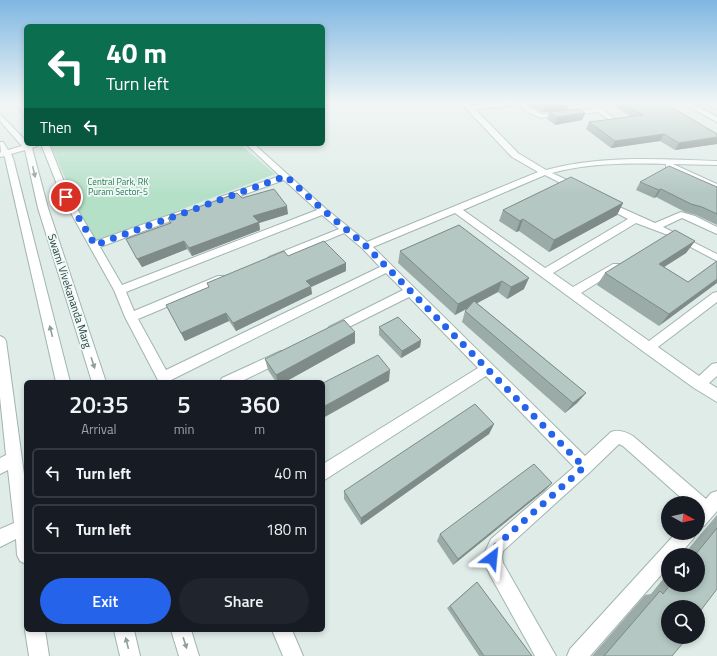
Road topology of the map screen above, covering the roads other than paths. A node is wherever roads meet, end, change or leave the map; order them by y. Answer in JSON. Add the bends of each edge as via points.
{"nodes":[{"id":1,"x":14,"y":133,"type":"edge"},
{"id":2,"x":494,"y":133,"type":"edge"},
{"id":3,"x":0,"y":144,"type":"edge"},
{"id":4,"x":24,"y":144,"type":"edge"},
{"id":5,"x":34,"y":146,"type":"edge"},
{"id":6,"x":46,"y":146,"type":"edge"},
{"id":7,"x":252,"y":146,"type":"edge"},
{"id":8,"x":28,"y":148,"type":"junction"},
{"id":9,"x":3,"y":154,"type":"edge"},
{"id":10,"x":664,"y":162,"type":"junction"},
{"id":11,"x":717,"y":163,"type":"edge"},
{"id":12,"x":546,"y":172,"type":"junction"},
{"id":13,"x":286,"y":176,"type":"junction"},
{"id":14,"x":717,"y":187,"type":"edge"},
{"id":15,"x":587,"y":194,"type":"edge"},
{"id":16,"x":216,"y":201,"type":"edge"},
{"id":17,"x":601,"y":201,"type":"edge"},
{"id":18,"x":195,"y":209,"type":"edge"},
{"id":19,"x":456,"y":209,"type":"junction"},
{"id":20,"x":323,"y":210,"type":"junction"},
{"id":21,"x":635,"y":219,"type":"junction"},
{"id":22,"x":655,"y":227,"type":"junction"},
{"id":23,"x":346,"y":229,"type":"junction"},
{"id":24,"x":717,"y":231,"type":"edge"},
{"id":25,"x":671,"y":233,"type":"junction"},
{"id":26,"x":658,"y":241,"type":"edge"},
{"id":27,"x":95,"y":245,"type":"junction"},
{"id":28,"x":366,"y":246,"type":"junction"},
{"id":29,"x":717,"y":258,"type":"edge"},
{"id":30,"x":625,"y":261,"type":"edge"},
{"id":31,"x":264,"y":262,"type":"edge"},
{"id":32,"x":387,"y":268,"type":"junction"},
{"id":33,"x":544,"y":273,"type":"junction"},
{"id":34,"x":234,"y":274,"type":"edge"},
{"id":35,"x":120,"y":290,"type":"junction"},
{"id":36,"x":411,"y":291,"type":"junction"},
{"id":37,"x":572,"y":293,"type":"junction"},
{"id":38,"x":717,"y":296,"type":"edge"},
{"id":39,"x":131,"y":317,"type":"junction"},
{"id":40,"x":319,"y":337,"type":"edge"},
{"id":41,"x":0,"y":341,"type":"edge"},
{"id":42,"x":648,"y":348,"type":"junction"},
{"id":43,"x":291,"y":351,"type":"edge"},
{"id":44,"x":2,"y":361,"type":"edge"},
{"id":45,"x":488,"y":368,"type":"junction"},
{"id":46,"x":717,"y":368,"type":"edge"},
{"id":47,"x":165,"y":379,"type":"edge"},
{"id":48,"x":63,"y":380,"type":"edge"},
{"id":49,"x":99,"y":380,"type":"edge"},
{"id":50,"x":231,"y":380,"type":"edge"},
{"id":51,"x":699,"y":384,"type":"junction"},
{"id":52,"x":717,"y":396,"type":"edge"},
{"id":53,"x":15,"y":459,"type":"junction"},
{"id":54,"x":0,"y":466,"type":"edge"},
{"id":55,"x":584,"y":467,"type":"junction"},
{"id":56,"x":325,"y":472,"type":"edge"},
{"id":57,"x":707,"y":510,"type":"edge"},
{"id":58,"x":23,"y":527,"type":"junction"},
{"id":59,"x":24,"y":536,"type":"edge"},
{"id":60,"x":0,"y":538,"type":"edge"},
{"id":61,"x":681,"y":540,"type":"edge"},
{"id":62,"x":35,"y":632,"type":"edge"},
{"id":63,"x":124,"y":632,"type":"edge"},
{"id":64,"x":182,"y":632,"type":"edge"},
{"id":65,"x":283,"y":632,"type":"edge"},
{"id":66,"x":39,"y":656,"type":"edge"},
{"id":67,"x":130,"y":656,"type":"edge"},
{"id":68,"x":189,"y":656,"type":"edge"},
{"id":69,"x":293,"y":656,"type":"edge"},
{"id":70,"x":546,"y":656,"type":"edge"},
{"id":71,"x":577,"y":656,"type":"edge"}],
"edges":[{"from":1,"to":4,"type":"street","name":"Swami Vivekananda Marg"},
{"from":2,"to":12,"type":"street","via":[[516,155]]},
{"from":3,"to":9,"type":"street"},
{"from":5,"to":8,"type":"street"},
{"from":6,"to":27,"type":"street","via":[[66,197]]},
{"from":7,"to":13,"type":"street"},
{"from":8,"to":9,"type":"street"},
{"from":8,"to":49,"type":"street","name":"Swami Vivekananda Marg","one_way":true,"via":[[43,208]]},
{"from":48,"to":9,"type":"street","one_way":true,"via":[[9,158]]},
{"from":10,"to":11,"type":"street"},
{"from":10,"to":12,"type":"street","via":[[589,162]]},
{"from":10,"to":14,"type":"street"},
{"from":12,"to":15,"type":"street"},
{"from":12,"to":19,"type":"street"},
{"from":13,"to":16,"type":"street"},
{"from":13,"to":20,"type":"street"},
{"from":17,"to":21,"type":"street"},
{"from":18,"to":27,"type":"street"},
{"from":19,"to":28,"type":"street"},
{"from":19,"to":33,"type":"street"},
{"from":20,"to":23,"type":"street"},
{"from":20,"to":35,"type":"street"},
{"from":21,"to":22,"type":"street"},
{"from":21,"to":33,"type":"street"},
{"from":22,"to":24,"type":"street","via":[[681,215]]},
{"from":22,"to":25,"type":"street"},
{"from":23,"to":28,"type":"street"},
{"from":23,"to":31,"type":"street"},
{"from":25,"to":26,"type":"street"},
{"from":25,"to":29,"type":"street"},
{"from":27,"to":35,"type":"street"},
{"from":28,"to":32,"type":"street"},
{"from":30,"to":37,"type":"street"},
{"from":32,"to":36,"type":"street"},
{"from":32,"to":47,"type":"street"},
{"from":33,"to":37,"type":"street"},
{"from":34,"to":39,"type":"street"},
{"from":35,"to":39,"type":"street"},
{"from":36,"to":40,"type":"street"},
{"from":36,"to":45,"type":"street"},
{"from":37,"to":42,"type":"street"},
{"from":38,"to":42,"type":"street"},
{"from":39,"to":47,"type":"street"},
{"from":41,"to":44,"type":"street"},
{"from":42,"to":51,"type":"street"},
{"from":43,"to":50,"type":"street"},
{"from":44,"to":53,"type":"street"},
{"from":45,"to":55,"type":"street"},
{"from":45,"to":56,"type":"street"},
{"from":46,"to":51,"type":"street"},
{"from":51,"to":52,"type":"street"},
{"from":53,"to":54,"type":"street"},
{"from":53,"to":58,"type":"street"},
{"from":55,"to":57,"type":"street","via":[[616,436],[623,438]]},
{"from":55,"to":70,"type":"street","via":[[497,545],[493,552],[496,570]]},
{"from":58,"to":59,"type":"street"},
{"from":58,"to":60,"type":"street"},
{"from":61,"to":71,"type":"street"},
{"from":62,"to":66,"type":"street"},
{"from":67,"to":63,"type":"street","one_way":true},
{"from":64,"to":68,"type":"street","one_way":true},
{"from":65,"to":69,"type":"street"}]}
